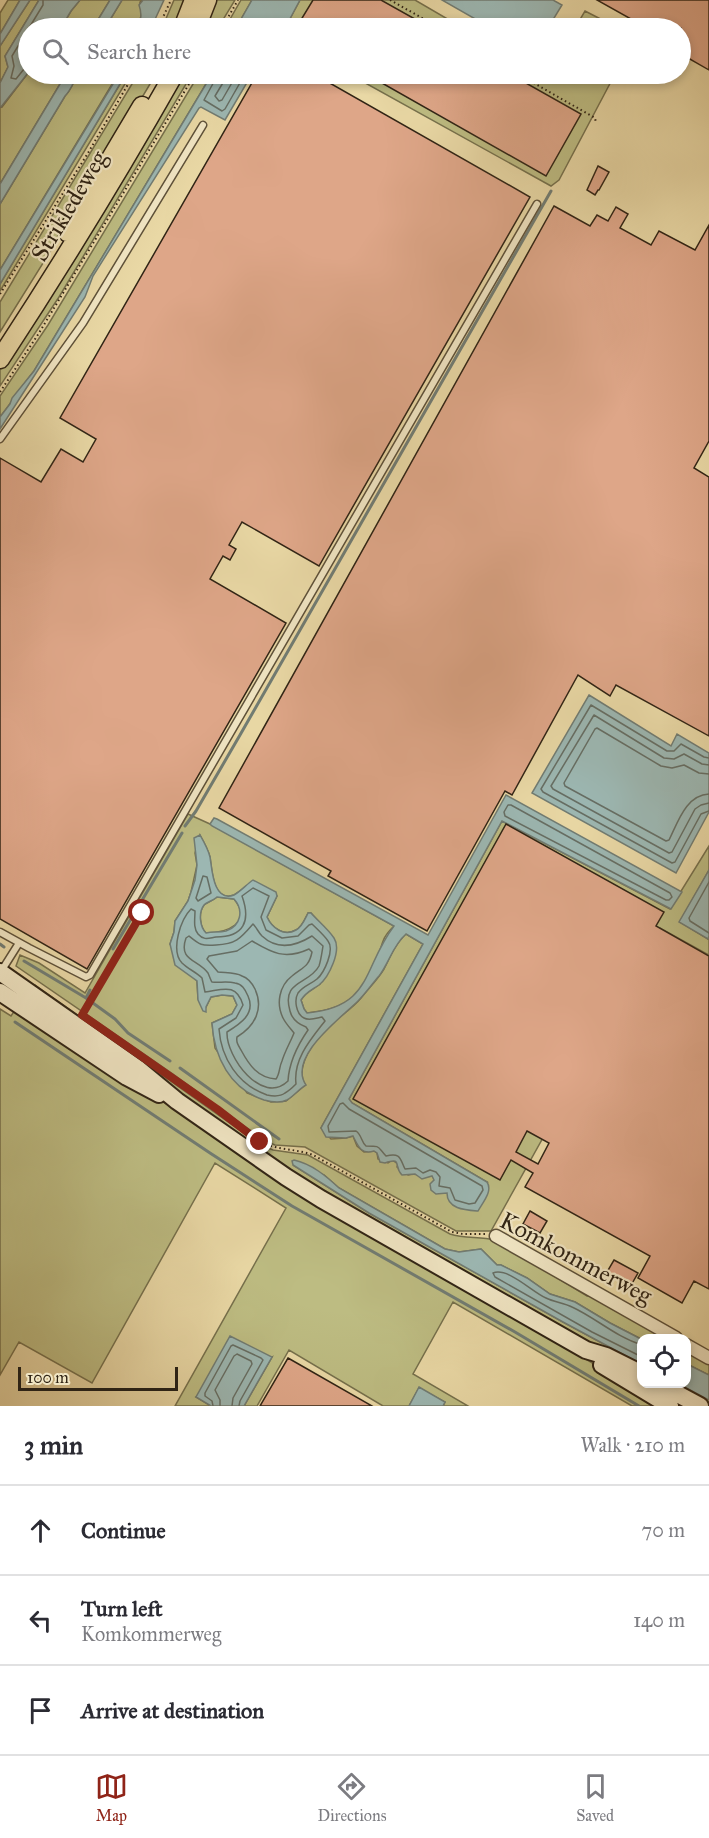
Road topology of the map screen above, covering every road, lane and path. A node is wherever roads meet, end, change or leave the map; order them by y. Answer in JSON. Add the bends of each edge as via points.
{"nodes":[{"id":1,"x":171,"y":0,"type":"edge"},
{"id":2,"x":194,"y":0,"type":"edge"},
{"id":3,"x":207,"y":0,"type":"edge"},
{"id":4,"x":238,"y":0,"type":"edge"},
{"id":5,"x":390,"y":0,"type":"edge"},
{"id":6,"x":163,"y":18,"type":"edge"},
{"id":7,"x":187,"y":18,"type":"edge"},
{"id":8,"x":200,"y":18,"type":"edge"},
{"id":9,"x":228,"y":18,"type":"edge"},
{"id":10,"x":422,"y":18,"type":"edge"},
{"id":11,"x":128,"y":84,"type":"edge"},
{"id":12,"x":155,"y":84,"type":"edge"},
{"id":13,"x":168,"y":84,"type":"edge"},
{"id":14,"x":189,"y":84,"type":"edge"},
{"id":15,"x":536,"y":84,"type":"edge"},
{"id":16,"x":596,"y":123,"type":"dead end"},
{"id":17,"x":203,"y":125,"type":"dead end"},
{"id":18,"x":537,"y":204,"type":"dead end"},
{"id":19,"x":0,"y":294,"type":"edge"},
{"id":20,"x":0,"y":339,"type":"edge"},
{"id":21,"x":0,"y":359,"type":"edge"},
{"id":22,"x":0,"y":392,"type":"edge"},
{"id":23,"x":0,"y":439,"type":"edge"},
{"id":24,"x":142,"y":913,"type":"dead end"},
{"id":25,"x":0,"y":932,"type":"edge"},
{"id":26,"x":19,"y":943,"type":"junction"},
{"id":27,"x":0,"y":973,"type":"edge"},
{"id":28,"x":0,"y":992,"type":"edge"},
{"id":29,"x":75,"y":1010,"type":"dead end"},
{"id":30,"x":82,"y":1015,"type":"junction"},
{"id":31,"x":89,"y":1021,"type":"dead end"},
{"id":32,"x":171,"y":1078,"type":"dead end"},
{"id":33,"x":177,"y":1101,"type":"junction"},
{"id":34,"x":252,"y":1135,"type":"dead end"},
{"id":35,"x":260,"y":1142,"type":"dead end"},
{"id":36,"x":496,"y":1236,"type":"joint"},
{"id":37,"x":669,"y":1334,"type":"edge"},
{"id":38,"x":691,"y":1347,"type":"edge"},
{"id":39,"x":586,"y":1350,"type":"junction"},
{"id":40,"x":709,"y":1358,"type":"edge"},
{"id":41,"x":637,"y":1372,"type":"edge"},
{"id":42,"x":668,"y":1388,"type":"edge"},
{"id":43,"x":670,"y":1406,"type":"edge"},
{"id":44,"x":700,"y":1406,"type":"edge"}],
"edges":[{"from":1,"to":6,"type":"path"},
{"from":2,"to":7,"type":"main road"},
{"from":3,"to":8,"type":"main road"},
{"from":4,"to":9,"type":"path"},
{"from":5,"to":10,"type":"path"},
{"from":11,"to":19,"type":"path"},
{"from":12,"to":20,"type":"main road","name":"Strikledeweg"},
{"from":13,"to":21,"type":"main road","name":"Strikledeweg"},
{"from":14,"to":22,"type":"path"},
{"from":15,"to":16,"type":"path","via":[[595,118]]},
{"from":17,"to":23,"type":"lane","via":[[83,323]]},
{"from":18,"to":26,"type":"lane","via":[[90,975],[86,977]]},
{"from":24,"to":30,"type":"path"},
{"from":25,"to":26,"type":"lane"},
{"from":26,"to":27,"type":"lane"},
{"from":27,"to":28,"type":"lane"},
{"from":27,"to":33,"type":"main road","via":[[138,1068]]},
{"from":28,"to":33,"type":"main road","via":[[127,1077]]},
{"from":29,"to":30,"type":"path"},
{"from":30,"to":31,"type":"path"},
{"from":32,"to":34,"type":"path"},
{"from":33,"to":39,"type":"main road","via":[[321,1199]]},
{"from":35,"to":36,"type":"path","name":"Komkommerweg","via":[[313,1155],[452,1232]]},
{"from":36,"to":37,"type":"street","name":"Komkommerweg"},
{"from":38,"to":40,"type":"street"},
{"from":39,"to":41,"type":"main road"},
{"from":39,"to":43,"type":"main road","via":[[601,1365]]},
{"from":42,"to":44,"type":"main road"}]}
